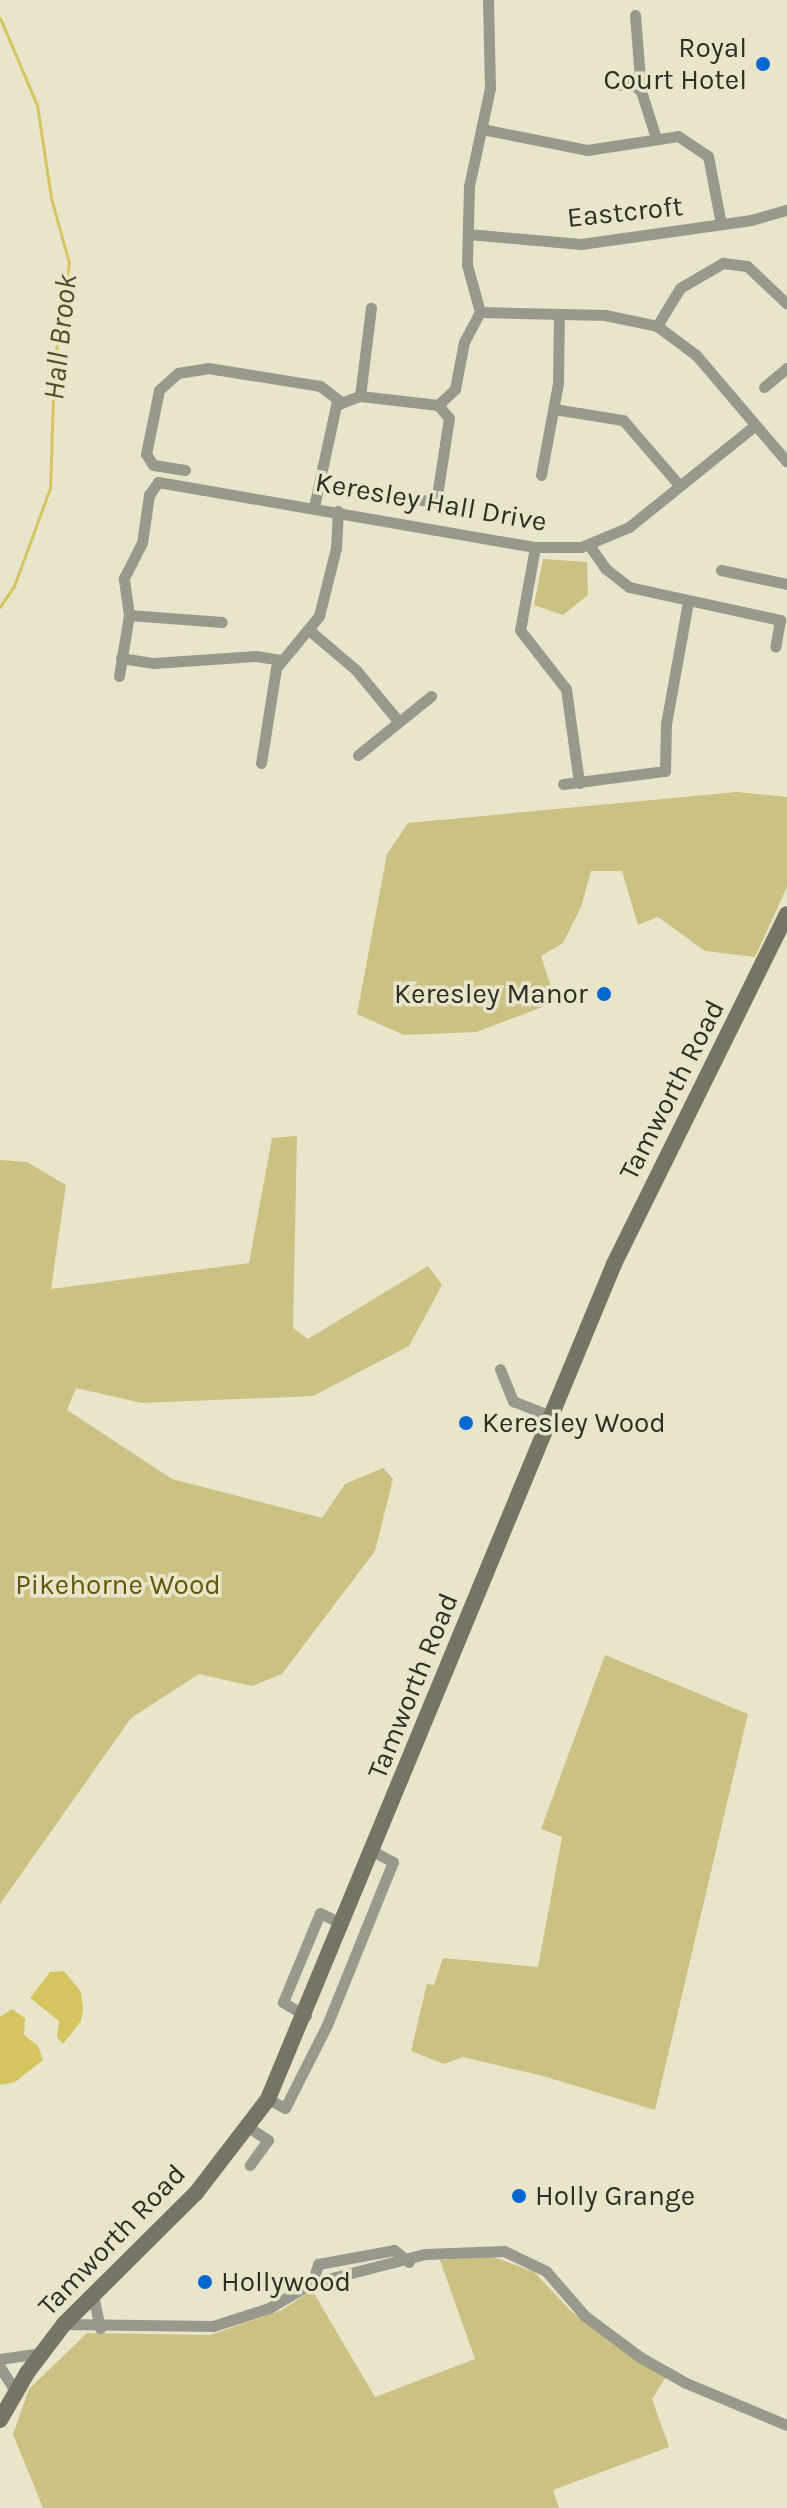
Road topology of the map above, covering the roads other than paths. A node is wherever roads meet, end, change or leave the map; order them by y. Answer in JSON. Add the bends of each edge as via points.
{"nodes":[{"id":1,"x":488,"y":0,"type":"edge"},
{"id":2,"x":635,"y":15,"type":"dead end"},
{"id":3,"x":618,"y":85,"type":"dead end"},
{"id":4,"x":641,"y":91,"type":"junction"},
{"id":5,"x":482,"y":129,"type":"junction"},
{"id":6,"x":656,"y":138,"type":"junction"},
{"id":7,"x":787,"y":210,"type":"edge"},
{"id":8,"x":721,"y":224,"type":"junction"},
{"id":9,"x":468,"y":234,"type":"junction"},
{"id":10,"x":787,"y":304,"type":"edge"},
{"id":11,"x":371,"y":308,"type":"dead end"},
{"id":12,"x":480,"y":312,"type":"junction"},
{"id":13,"x":559,"y":315,"type":"junction"},
{"id":14,"x":657,"y":326,"type":"junction"},
{"id":15,"x":787,"y":368,"type":"edge"},
{"id":16,"x":764,"y":387,"type":"dead end"},
{"id":17,"x":360,"y":396,"type":"junction"},
{"id":18,"x":341,"y":402,"type":"junction"},
{"id":19,"x":438,"y":405,"type":"junction"},
{"id":20,"x":554,"y":409,"type":"junction"},
{"id":21,"x":754,"y":426,"type":"junction"},
{"id":22,"x":787,"y":462,"type":"edge"},
{"id":23,"x":185,"y":470,"type":"dead end"},
{"id":24,"x":541,"y":475,"type":"dead end"},
{"id":25,"x":680,"y":486,"type":"junction"},
{"id":26,"x":411,"y":498,"type":"dead end"},
{"id":27,"x":436,"y":502,"type":"junction"},
{"id":28,"x":314,"y":507,"type":"junction"},
{"id":29,"x":463,"y":507,"type":"dead end"},
{"id":30,"x":338,"y":511,"type":"junction"},
{"id":31,"x":589,"y":545,"type":"junction"},
{"id":32,"x":535,"y":547,"type":"junction"},
{"id":33,"x":721,"y":570,"type":"dead end"},
{"id":34,"x":787,"y":584,"type":"edge"},
{"id":35,"x":688,"y":602,"type":"junction"},
{"id":36,"x":129,"y":615,"type":"junction"},
{"id":37,"x":222,"y":622,"type":"dead end"},
{"id":38,"x":309,"y":630,"type":"junction"},
{"id":39,"x":775,"y":647,"type":"dead end"},
{"id":40,"x":121,"y":658,"type":"junction"},
{"id":41,"x":281,"y":660,"type":"junction"},
{"id":42,"x":119,"y":676,"type":"dead end"},
{"id":43,"x":431,"y":696,"type":"dead end"},
{"id":44,"x":399,"y":722,"type":"junction"},
{"id":45,"x":358,"y":755,"type":"dead end"},
{"id":46,"x":261,"y":763,"type":"dead end"},
{"id":47,"x":579,"y":783,"type":"junction"},
{"id":48,"x":563,"y":784,"type":"dead end"},
{"id":49,"x":787,"y":914,"type":"edge"},
{"id":50,"x":500,"y":1369,"type":"dead end"},
{"id":51,"x":551,"y":1416,"type":"junction"},
{"id":52,"x":374,"y":1852,"type":"junction"},
{"id":53,"x":343,"y":1924,"type":"junction"},
{"id":54,"x":306,"y":2016,"type":"junction"},
{"id":55,"x":268,"y":2099,"type":"junction"},
{"id":56,"x":248,"y":2127,"type":"junction"},
{"id":57,"x":250,"y":2165,"type":"dead end"},
{"id":58,"x":93,"y":2295,"type":"junction"},
{"id":59,"x":64,"y":2324,"type":"junction"},
{"id":60,"x":100,"y":2328,"type":"junction"},
{"id":61,"x":40,"y":2353,"type":"junction"},
{"id":62,"x":0,"y":2359,"type":"edge"},
{"id":63,"x":0,"y":2367,"type":"edge"},
{"id":64,"x":15,"y":2391,"type":"junction"},
{"id":65,"x":0,"y":2420,"type":"edge"},
{"id":66,"x":787,"y":2425,"type":"edge"}],
"edges":[{"from":1,"to":5,"type":"street","via":[[492,58]]},
{"from":2,"to":4,"type":"street"},
{"from":3,"to":4,"type":"street","via":[[632,84]]},
{"from":4,"to":6,"type":"street"},
{"from":5,"to":6,"type":"street","via":[[570,150]]},
{"from":5,"to":9,"type":"street","via":[[472,163]]},
{"from":6,"to":8,"type":"street","via":[[678,136],[708,156]]},
{"from":7,"to":8,"type":"street","name":"Eastcroft"},
{"from":8,"to":9,"type":"street","name":"Eastcroft","via":[[581,244]]},
{"from":9,"to":12,"type":"street","via":[[467,265]]},
{"from":10,"to":14,"type":"street","via":[[747,266],[723,263],[680,288]]},
{"from":11,"to":17,"type":"street"},
{"from":12,"to":13,"type":"street"},
{"from":12,"to":19,"type":"street","via":[[464,342],[455,389]]},
{"from":13,"to":14,"type":"street","via":[[605,315]]},
{"from":13,"to":20,"type":"street","via":[[562,352]]},
{"from":14,"to":21,"type":"street","via":[[696,355]]},
{"from":15,"to":16,"type":"street"},
{"from":17,"to":18,"type":"street"},
{"from":17,"to":19,"type":"street"},
{"from":18,"to":23,"type":"street","via":[[320,386],[208,368],[178,373],[159,390],[146,454],[153,465]]},
{"from":18,"to":28,"type":"street","via":[[331,411]]},
{"from":19,"to":27,"type":"street","via":[[449,418]]},
{"from":20,"to":24,"type":"street"},
{"from":20,"to":25,"type":"street","via":[[623,420]]},
{"from":21,"to":22,"type":"street"},
{"from":21,"to":25,"type":"street","name":"Keresley Hall Drive"},
{"from":25,"to":31,"type":"street","name":"Keresley Hall Drive","via":[[629,527]]},
{"from":26,"to":27,"type":"street"},
{"from":27,"to":29,"type":"street"},
{"from":28,"to":30,"type":"street","name":"Keresley Hall Drive"},
{"from":28,"to":36,"type":"street","name":"Keresley Hall Drive","via":[[158,482],[149,495],[142,543],[124,578]]},
{"from":30,"to":32,"type":"street","name":"Keresley Hall Drive"},
{"from":30,"to":38,"type":"street","via":[[327,588]]},
{"from":31,"to":32,"type":"street","name":"Keresley Hall Drive"},
{"from":31,"to":35,"type":"street","via":[[606,569],[629,587]]},
{"from":32,"to":47,"type":"street","via":[[520,630],[566,689]]},
{"from":33,"to":34,"type":"street"},
{"from":35,"to":39,"type":"street","via":[[780,620]]},
{"from":35,"to":47,"type":"street","via":[[666,724],[668,767],[660,774]]},
{"from":36,"to":37,"type":"street"},
{"from":36,"to":40,"type":"street"},
{"from":38,"to":41,"type":"street"},
{"from":38,"to":44,"type":"street","via":[[356,670]]},
{"from":40,"to":41,"type":"street","via":[[154,663],[256,656]]},
{"from":40,"to":42,"type":"street"},
{"from":41,"to":46,"type":"street","via":[[273,678]]},
{"from":43,"to":44,"type":"street"},
{"from":44,"to":45,"type":"street"},
{"from":47,"to":48,"type":"street"},
{"from":49,"to":51,"type":"main road","name":"Tamworth Road","via":[[614,1264]]},
{"from":50,"to":51,"type":"street","via":[[513,1401]]},
{"from":51,"to":52,"type":"main road","name":"Tamworth Road"},
{"from":52,"to":53,"type":"main road","name":"Tamworth Road"},
{"from":52,"to":55,"type":"street","via":[[393,1862],[327,2025],[285,2108]]},
{"from":53,"to":54,"type":"main road","name":"Tamworth Road"},
{"from":53,"to":54,"type":"street","via":[[320,1913],[283,2002]]},
{"from":54,"to":55,"type":"main road","name":"Tamworth Road"},
{"from":55,"to":56,"type":"main road","name":"Tamworth Road"},
{"from":56,"to":57,"type":"street","via":[[271,2136]]},
{"from":56,"to":58,"type":"main road","name":"Tamworth Road","via":[[196,2193]]},
{"from":58,"to":59,"type":"main road","name":"Tamworth Road"},
{"from":58,"to":60,"type":"street"},
{"from":59,"to":60,"type":"street"},
{"from":59,"to":61,"type":"main road","name":"Tamworth Road"},
{"from":60,"to":66,"type":"street","via":[[213,2326],[269,2308],[312,2283],[439,2251],[504,2251],[546,2271],[585,2316],[640,2357]]},
{"from":61,"to":62,"type":"street"},
{"from":61,"to":64,"type":"main road","name":"Tamworth Road"},
{"from":63,"to":64,"type":"street"},
{"from":64,"to":65,"type":"main road","name":"Tamworth Road"}]}
